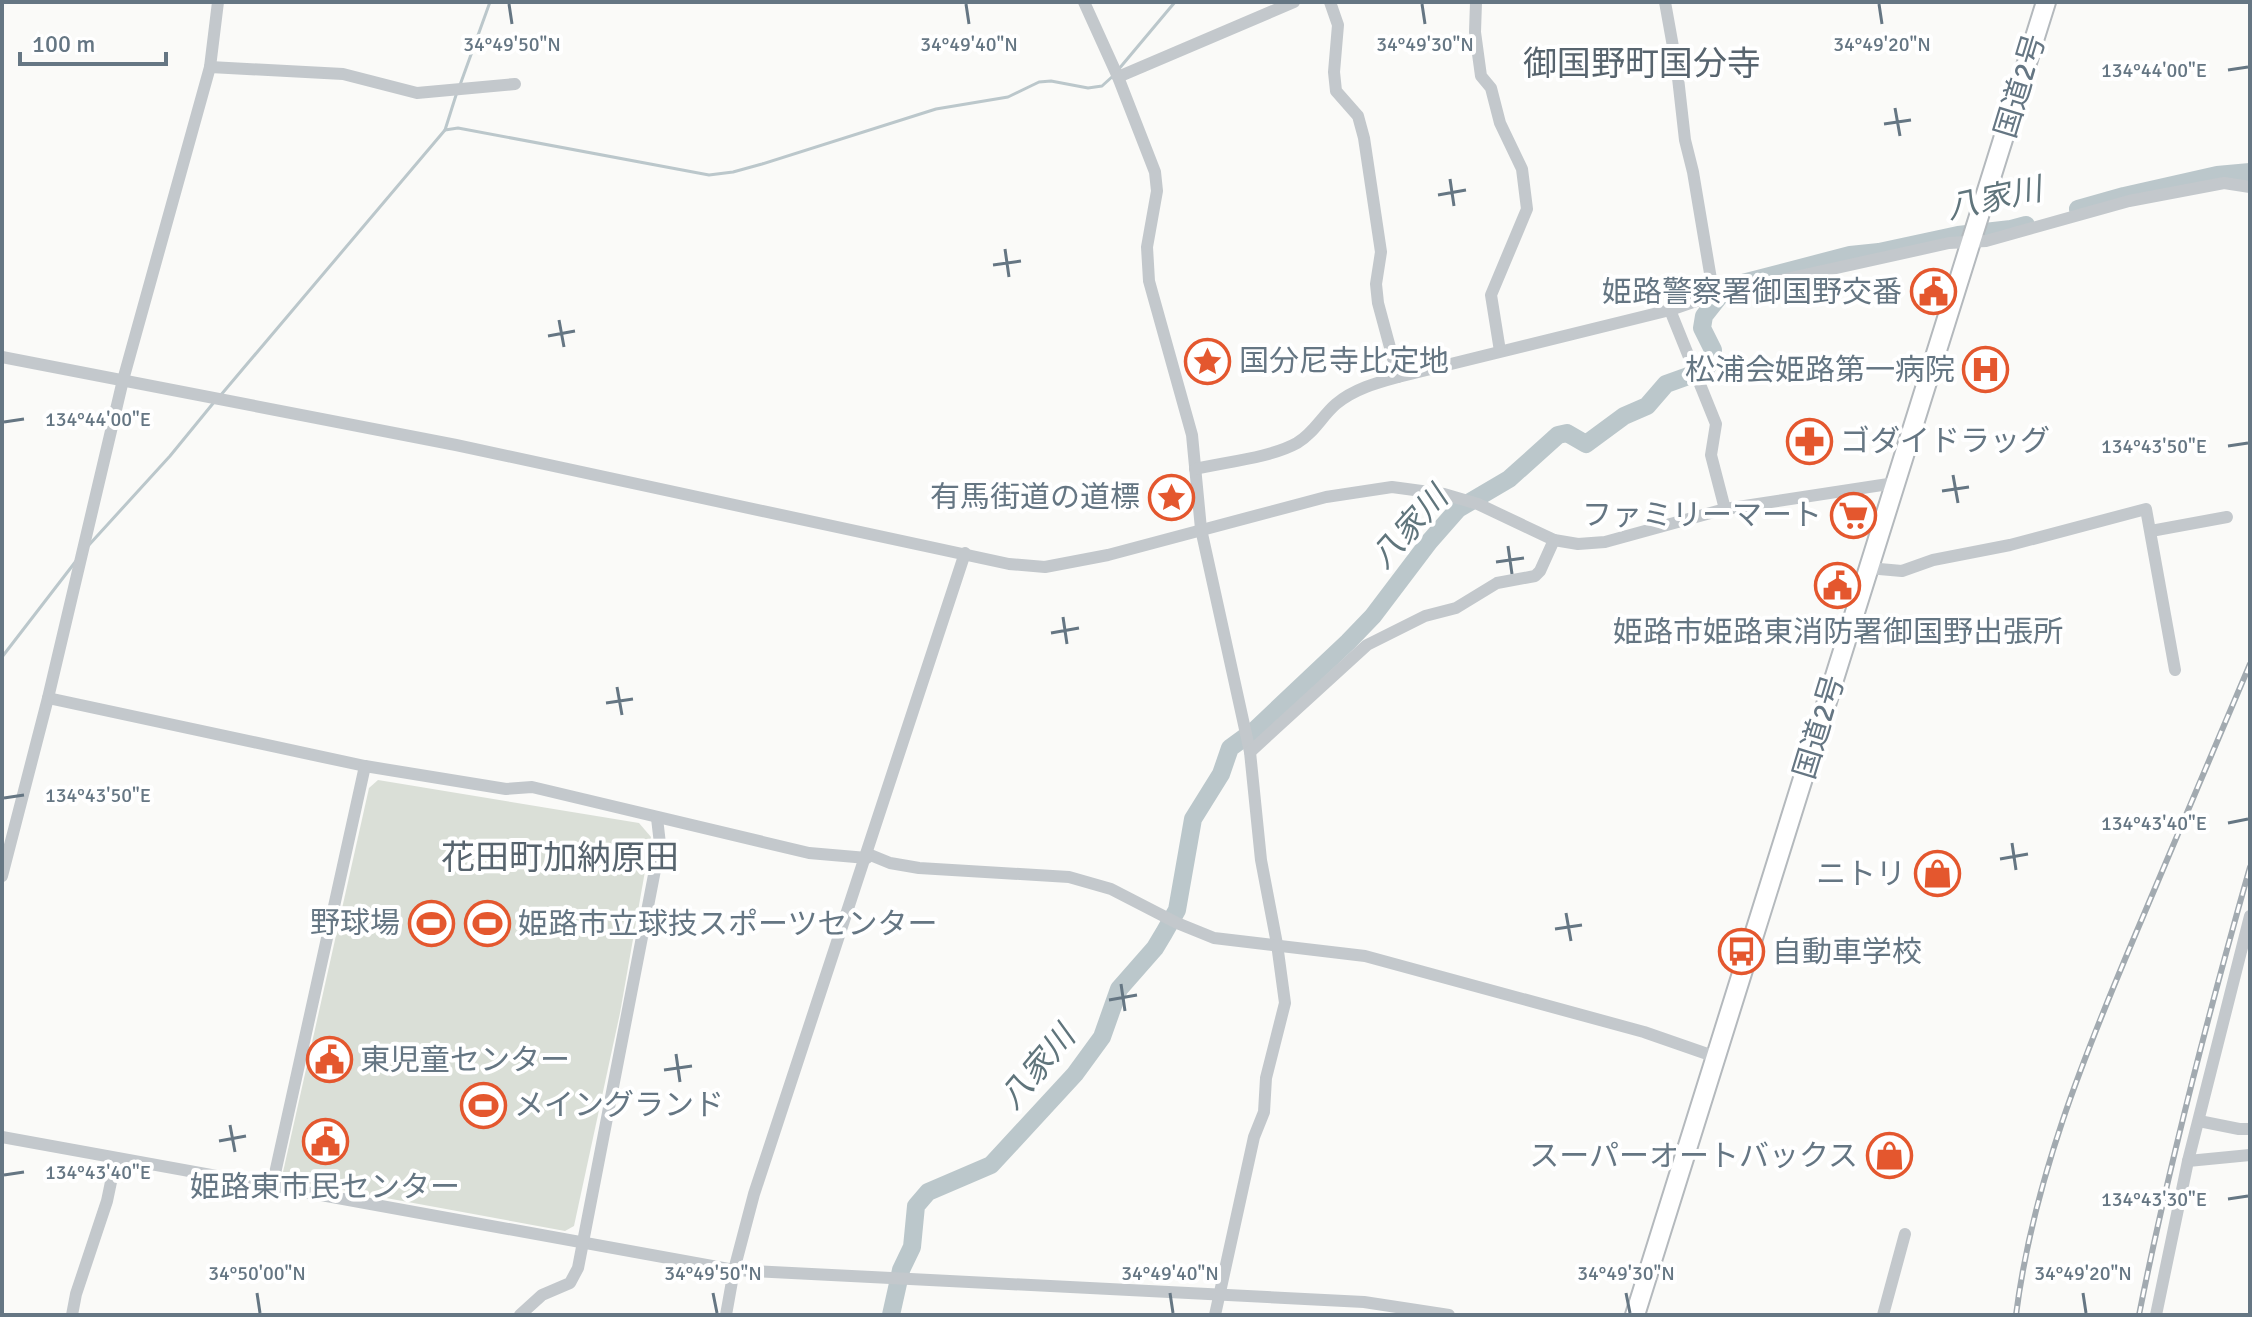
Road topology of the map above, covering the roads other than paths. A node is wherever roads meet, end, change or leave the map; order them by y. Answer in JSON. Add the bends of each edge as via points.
{"nodes":[{"id":1,"x":218,"y":2,"type":"edge"},
{"id":2,"x":1084,"y":2,"type":"edge"},
{"id":3,"x":1294,"y":2,"type":"edge"},
{"id":4,"x":1330,"y":2,"type":"edge"},
{"id":5,"x":1476,"y":2,"type":"edge"},
{"id":6,"x":1665,"y":2,"type":"edge"},
{"id":7,"x":2046,"y":2,"type":"edge"},
{"id":8,"x":210,"y":67,"type":"junction"},
{"id":9,"x":1118,"y":77,"type":"junction"},
{"id":10,"x":515,"y":84,"type":"dead end"},
{"id":11,"x":2250,"y":187,"type":"edge"},
{"id":12,"x":1971,"y":241,"type":"junction"},
{"id":13,"x":1714,"y":297,"type":"junction"},
{"id":14,"x":1670,"y":310,"type":"junction"},
{"id":15,"x":1500,"y":351,"type":"junction"},
{"id":16,"x":2,"y":357,"type":"edge"},
{"id":17,"x":1398,"y":377,"type":"junction"},
{"id":18,"x":123,"y":380,"type":"junction"},
{"id":19,"x":1195,"y":469,"type":"junction"},
{"id":20,"x":1895,"y":483,"type":"junction"},
{"id":21,"x":1725,"y":509,"type":"junction"},
{"id":22,"x":2227,"y":517,"type":"dead end"},
{"id":23,"x":1201,"y":529,"type":"junction"},
{"id":24,"x":2151,"y":531,"type":"junction"},
{"id":25,"x":1554,"y":540,"type":"junction"},
{"id":26,"x":965,"y":553,"type":"junction"},
{"id":27,"x":1868,"y":568,"type":"junction"},
{"id":28,"x":2175,"y":670,"type":"dead end"},
{"id":29,"x":48,"y":698,"type":"junction"},
{"id":30,"x":1250,"y":752,"type":"junction"},
{"id":31,"x":365,"y":766,"type":"junction"},
{"id":32,"x":657,"y":818,"type":"junction"},
{"id":33,"x":867,"y":856,"type":"junction"},
{"id":34,"x":2,"y":876,"type":"edge"},
{"id":35,"x":2250,"y":916,"type":"edge"},
{"id":36,"x":1277,"y":944,"type":"junction"},
{"id":37,"x":1716,"y":1057,"type":"junction"},
{"id":38,"x":2199,"y":1121,"type":"junction"},
{"id":39,"x":2250,"y":1129,"type":"edge"},
{"id":40,"x":2,"y":1137,"type":"edge"},
{"id":41,"x":2250,"y":1155,"type":"edge"},
{"id":42,"x":116,"y":1158,"type":"junction"},
{"id":43,"x":2188,"y":1161,"type":"junction"},
{"id":44,"x":272,"y":1187,"type":"junction"},
{"id":45,"x":1905,"y":1234,"type":"dead end"},
{"id":46,"x":582,"y":1243,"type":"junction"},
{"id":47,"x":734,"y":1270,"type":"junction"},
{"id":48,"x":1218,"y":1294,"type":"junction"},
{"id":49,"x":72,"y":1315,"type":"edge"},
{"id":50,"x":520,"y":1315,"type":"edge"},
{"id":51,"x":726,"y":1315,"type":"edge"},
{"id":52,"x":1215,"y":1315,"type":"edge"},
{"id":53,"x":1449,"y":1315,"type":"edge"},
{"id":54,"x":1635,"y":1315,"type":"edge"},
{"id":55,"x":1883,"y":1315,"type":"edge"},
{"id":56,"x":2156,"y":1315,"type":"edge"}],
"edges":[{"from":1,"to":8,"type":"street"},
{"from":2,"to":9,"type":"street"},
{"from":3,"to":9,"type":"street"},
{"from":4,"to":17,"type":"street","via":[[1338,25],[1336,91],[1358,116],[1364,138],[1381,252],[1378,303]]},
{"from":5,"to":15,"type":"street","via":[[1481,76],[1491,88],[1500,123],[1522,169],[1527,209],[1491,295]]},
{"from":6,"to":13,"type":"street"},
{"from":7,"to":12,"type":"highway","name":"国道2号"},
{"from":8,"to":10,"type":"street","via":[[343,74],[417,93]]},
{"from":8,"to":18,"type":"street"},
{"from":9,"to":19,"type":"street","via":[[1155,172],[1149,281],[1192,435]]},
{"from":11,"to":12,"type":"street","via":[[2224,183],[2192,188]]},
{"from":12,"to":13,"type":"street"},
{"from":12,"to":20,"type":"highway","name":"国道2号"},
{"from":13,"to":14,"type":"street"},
{"from":14,"to":15,"type":"street"},
{"from":14,"to":21,"type":"street","via":[[1716,424],[1711,455]]},
{"from":15,"to":17,"type":"street"},
{"from":16,"to":18,"type":"street"},
{"from":17,"to":19,"type":"street","via":[[1361,388],[1334,405],[1297,443]]},
{"from":18,"to":26,"type":"street"},
{"from":18,"to":29,"type":"street"},
{"from":19,"to":23,"type":"street"},
{"from":20,"to":21,"type":"street"},
{"from":20,"to":27,"type":"highway","name":"国道2号"},
{"from":21,"to":25,"type":"street","via":[[1605,542]]},
{"from":22,"to":24,"type":"street"},
{"from":23,"to":25,"type":"street","via":[[1326,497],[1392,487],[1478,504]]},
{"from":23,"to":26,"type":"street","via":[[1045,567]]},
{"from":23,"to":30,"type":"street"},
{"from":24,"to":27,"type":"street","via":[[2146,509],[1902,571]]},
{"from":24,"to":28,"type":"street"},
{"from":25,"to":30,"type":"street","via":[[1535,576],[1497,583],[1456,608],[1425,616],[1367,645]]},
{"from":26,"to":33,"type":"street"},
{"from":27,"to":37,"type":"highway","name":"国道2号"},
{"from":29,"to":31,"type":"street"},
{"from":29,"to":34,"type":"street"},
{"from":30,"to":36,"type":"street","via":[[1261,860]]},
{"from":31,"to":32,"type":"street","via":[[506,789],[532,787]]},
{"from":31,"to":44,"type":"street"},
{"from":32,"to":33,"type":"street","via":[[809,853]]},
{"from":32,"to":46,"type":"street","via":[[660,844]]},
{"from":33,"to":36,"type":"street","via":[[919,868],[1069,877],[1111,889],[1214,938]]},
{"from":33,"to":47,"type":"street","via":[[754,1194]]},
{"from":35,"to":38,"type":"street"},
{"from":36,"to":37,"type":"street","via":[[1365,956],[1644,1032]]},
{"from":36,"to":48,"type":"street","via":[[1285,1003]]},
{"from":37,"to":54,"type":"highway","name":"国道2号"},
{"from":38,"to":39,"type":"street"},
{"from":38,"to":43,"type":"street"},
{"from":40,"to":42,"type":"street"},
{"from":41,"to":43,"type":"street"},
{"from":42,"to":44,"type":"street"},
{"from":42,"to":49,"type":"street"},
{"from":43,"to":56,"type":"street"},
{"from":44,"to":46,"type":"street"},
{"from":45,"to":55,"type":"street"},
{"from":46,"to":47,"type":"street"},
{"from":46,"to":50,"type":"street","via":[[570,1283],[542,1295]]},
{"from":47,"to":48,"type":"street"},
{"from":47,"to":51,"type":"street"},
{"from":48,"to":52,"type":"street"},
{"from":48,"to":53,"type":"street","via":[[1364,1302]]}]}
